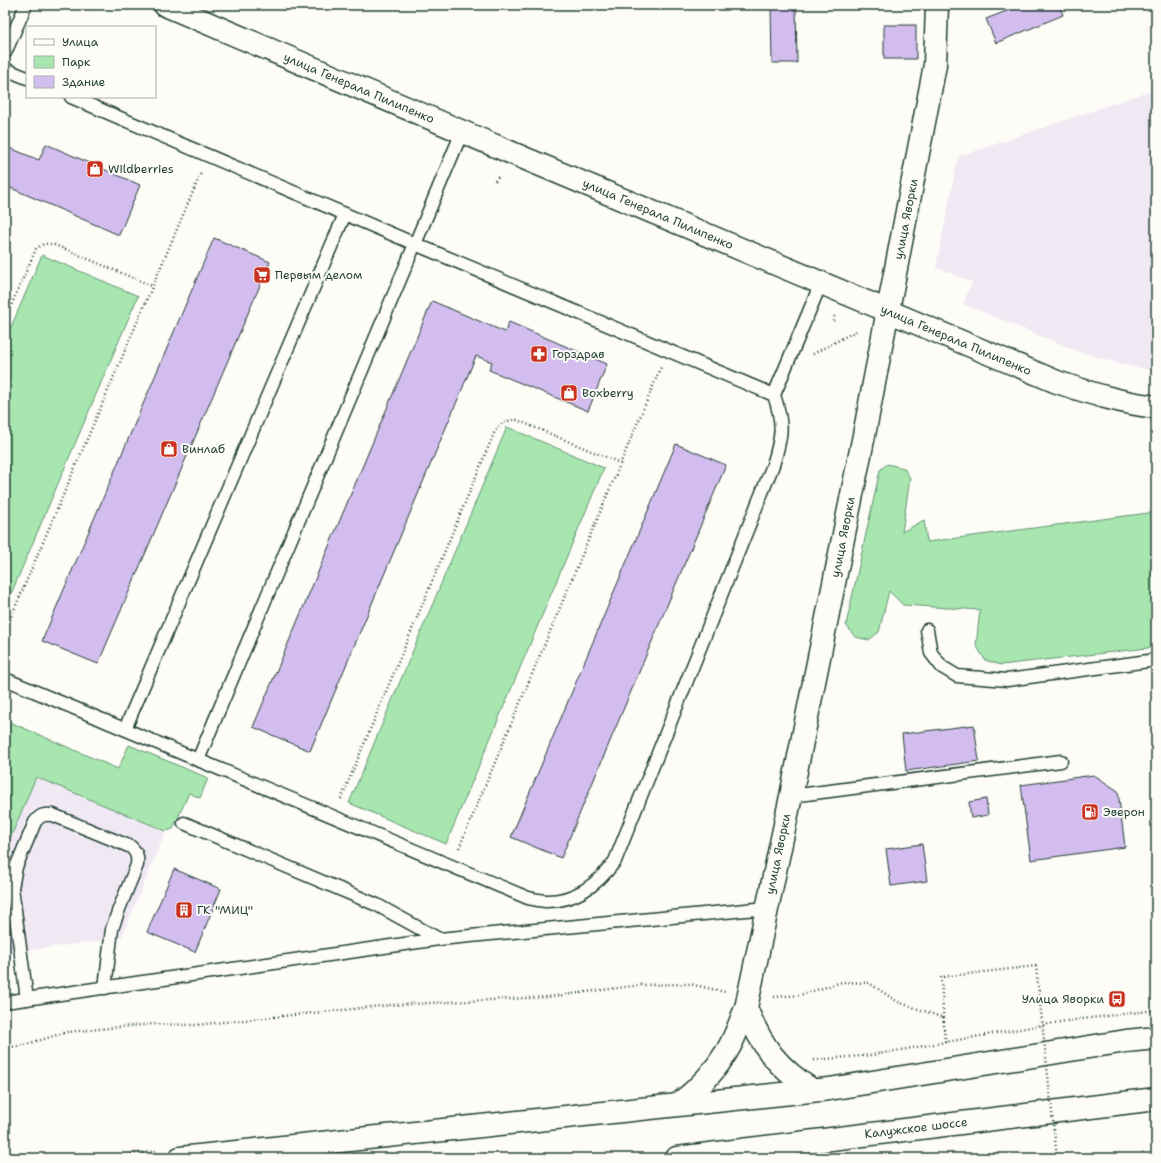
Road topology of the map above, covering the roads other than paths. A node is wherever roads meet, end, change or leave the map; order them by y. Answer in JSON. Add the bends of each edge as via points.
{"nodes":[{"id":1,"x":26,"y":5,"type":"edge"},
{"id":2,"x":165,"y":5,"type":"edge"},
{"id":3,"x":937,"y":5,"type":"edge"},
{"id":4,"x":5,"y":53,"type":"edge"},
{"id":5,"x":5,"y":69,"type":"edge"},
{"id":6,"x":26,"y":78,"type":"edge"},
{"id":7,"x":73,"y":98,"type":"edge"},
{"id":8,"x":462,"y":132,"type":"junction"},
{"id":9,"x":345,"y":214,"type":"junction"},
{"id":10,"x":414,"y":244,"type":"junction"},
{"id":11,"x":821,"y":283,"type":"junction"},
{"id":12,"x":888,"y":311,"type":"junction"},
{"id":13,"x":774,"y":395,"type":"junction"},
{"id":14,"x":1156,"y":407,"type":"edge"},
{"id":15,"x":927,"y":630,"type":"dead end"},
{"id":16,"x":1156,"y":660,"type":"edge"},
{"id":17,"x":5,"y":679,"type":"edge"},
{"id":18,"x":125,"y":729,"type":"junction"},
{"id":19,"x":198,"y":760,"type":"junction"},
{"id":20,"x":1061,"y":761,"type":"dead end"},
{"id":21,"x":791,"y":796,"type":"junction"},
{"id":22,"x":184,"y":823,"type":"dead end"},
{"id":23,"x":767,"y":908,"type":"junction"},
{"id":24,"x":439,"y":939,"type":"junction"},
{"id":25,"x":104,"y":988,"type":"junction"},
{"id":26,"x":27,"y":999,"type":"junction"},
{"id":27,"x":5,"y":1002,"type":"edge"},
{"id":28,"x":748,"y":1002,"type":"junction"},
{"id":29,"x":1156,"y":1038,"type":"edge"},
{"id":30,"x":812,"y":1090,"type":"junction"},
{"id":31,"x":1156,"y":1099,"type":"edge"},
{"id":32,"x":679,"y":1104,"type":"junction"},
{"id":33,"x":180,"y":1158,"type":"edge"},
{"id":34,"x":677,"y":1158,"type":"edge"}],
"edges":[{"from":1,"to":4,"type":"lane"},
{"from":2,"to":8,"type":"main road","name":"улица Генерала Пилипенко"},
{"from":3,"to":12,"type":"main road","name":"улица Яворки","via":[[935,65]]},
{"from":5,"to":6,"type":"lane"},
{"from":7,"to":9,"type":"lane"},
{"from":8,"to":10,"type":"lane"},
{"from":8,"to":11,"type":"main road","name":"улица Генерала Пилипенко"},
{"from":9,"to":10,"type":"lane"},
{"from":9,"to":18,"type":"lane"},
{"from":10,"to":13,"type":"lane"},
{"from":10,"to":19,"type":"lane"},
{"from":11,"to":12,"type":"main road","name":"улица Генерала Пилипенко"},
{"from":11,"to":13,"type":"lane"},
{"from":12,"to":14,"type":"main road","name":"улица Генерала Пилипенко","via":[[1057,382],[1106,398]]},
{"from":12,"to":21,"type":"main road","name":"улица Яворки"},
{"from":13,"to":19,"type":"lane","via":[[779,410],[781,439],[774,465],[615,861],[593,885],[565,899],[547,901],[528,898]]},
{"from":15,"to":16,"type":"lane","via":[[931,653],[942,668],[957,676],[1007,680]]},
{"from":17,"to":18,"type":"lane"},
{"from":18,"to":19,"type":"lane"},
{"from":20,"to":21,"type":"lane"},
{"from":21,"to":23,"type":"main road","name":"улица Яворки"},
{"from":22,"to":24,"type":"lane","via":[[377,905]]},
{"from":23,"to":24,"type":"lane"},
{"from":23,"to":28,"type":"main road","name":"улица Яворки"},
{"from":24,"to":25,"type":"lane"},
{"from":25,"to":26,"type":"lane"},
{"from":25,"to":26,"type":"lane","via":[[112,929],[138,857],[131,847],[46,814],[35,822],[16,867],[12,888]]},
{"from":26,"to":27,"type":"lane"},
{"from":28,"to":30,"type":"main road","via":[[760,1038],[768,1050],[794,1078]]},
{"from":28,"to":32,"type":"main road","name":"улица Яворки","via":[[728,1050],[716,1069]]},
{"from":29,"to":30,"type":"main road"},
{"from":30,"to":32,"type":"main road"},
{"from":31,"to":34,"type":"main road","name":"Калужское шоссе"},
{"from":32,"to":33,"type":"main road"}]}
